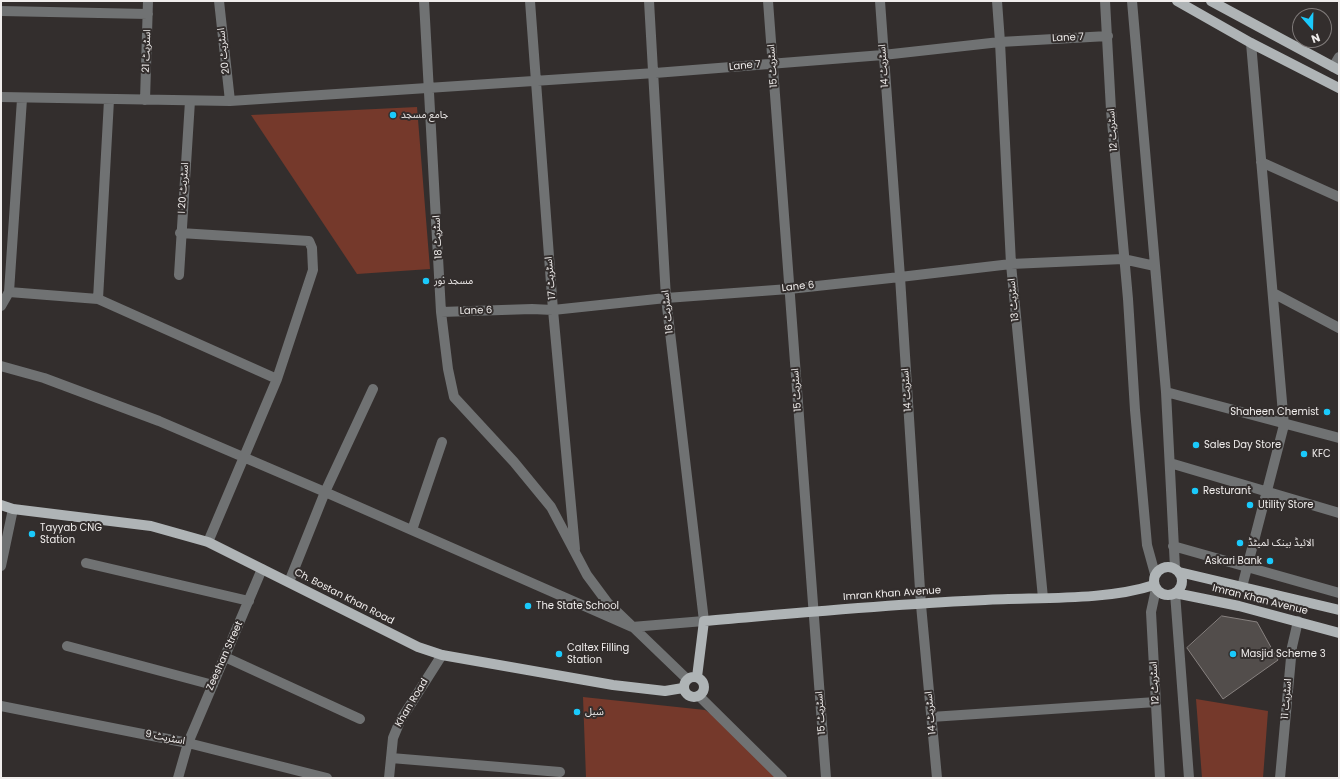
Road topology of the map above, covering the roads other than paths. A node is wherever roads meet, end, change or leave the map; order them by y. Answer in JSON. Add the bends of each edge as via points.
{"nodes":[{"id":1,"x":148,"y":1,"type":"edge"},
{"id":2,"x":219,"y":1,"type":"edge"},
{"id":3,"x":424,"y":1,"type":"edge"},
{"id":4,"x":530,"y":1,"type":"edge"},
{"id":5,"x":649,"y":1,"type":"edge"},
{"id":6,"x":768,"y":1,"type":"edge"},
{"id":7,"x":880,"y":1,"type":"edge"},
{"id":8,"x":997,"y":1,"type":"edge"},
{"id":9,"x":1105,"y":1,"type":"edge"},
{"id":10,"x":1132,"y":1,"type":"edge"},
{"id":11,"x":1177,"y":1,"type":"edge"},
{"id":12,"x":1214,"y":1,"type":"edge"},
{"id":13,"x":1,"y":11,"type":"edge"},
{"id":14,"x":148,"y":14,"type":"junction"},
{"id":15,"x":1108,"y":36,"type":"junction"},
{"id":16,"x":1000,"y":42,"type":"junction"},
{"id":17,"x":1251,"y":43,"type":"junction"},
{"id":18,"x":883,"y":55,"type":"junction"},
{"id":19,"x":1339,"y":57,"type":"edge"},
{"id":20,"x":772,"y":63,"type":"junction"},
{"id":21,"x":1336,"y":68,"type":"edge"},
{"id":22,"x":655,"y":73,"type":"junction"},
{"id":23,"x":1323,"y":80,"type":"junction"},
{"id":24,"x":535,"y":81,"type":"junction"},
{"id":25,"x":429,"y":87,"type":"junction"},
{"id":26,"x":1339,"y":88,"type":"edge"},
{"id":27,"x":1,"y":97,"type":"edge"},
{"id":28,"x":22,"y":99,"type":"junction"},
{"id":29,"x":109,"y":100,"type":"junction"},
{"id":30,"x":145,"y":100,"type":"junction"},
{"id":31,"x":190,"y":101,"type":"junction"},
{"id":32,"x":230,"y":101,"type":"junction"},
{"id":33,"x":1261,"y":162,"type":"junction"},
{"id":34,"x":1339,"y":197,"type":"edge"},
{"id":35,"x":180,"y":233,"type":"junction"},
{"id":36,"x":1123,"y":259,"type":"junction"},
{"id":37,"x":1011,"y":264,"type":"junction"},
{"id":38,"x":1155,"y":266,"type":"junction"},
{"id":39,"x":179,"y":275,"type":"dead end"},
{"id":40,"x":900,"y":277,"type":"junction"},
{"id":41,"x":789,"y":288,"type":"junction"},
{"id":42,"x":9,"y":292,"type":"junction"},
{"id":43,"x":1273,"y":293,"type":"junction"},
{"id":44,"x":666,"y":298,"type":"junction"},
{"id":45,"x":98,"y":299,"type":"junction"},
{"id":46,"x":1,"y":306,"type":"edge"},
{"id":47,"x":554,"y":310,"type":"junction"},
{"id":48,"x":441,"y":312,"type":"junction"},
{"id":49,"x":1339,"y":328,"type":"edge"},
{"id":50,"x":1,"y":366,"type":"edge"},
{"id":51,"x":277,"y":379,"type":"junction"},
{"id":52,"x":373,"y":389,"type":"dead end"},
{"id":53,"x":1166,"y":392,"type":"junction"},
{"id":54,"x":1284,"y":425,"type":"junction"},
{"id":55,"x":1339,"y":439,"type":"edge"},
{"id":56,"x":442,"y":442,"type":"dead end"},
{"id":57,"x":244,"y":457,"type":"junction"},
{"id":58,"x":1170,"y":463,"type":"junction"},
{"id":59,"x":1267,"y":491,"type":"junction"},
{"id":60,"x":325,"y":492,"type":"junction"},
{"id":61,"x":1,"y":505,"type":"edge"},
{"id":62,"x":13,"y":509,"type":"junction"},
{"id":63,"x":1339,"y":513,"type":"edge"},
{"id":64,"x":412,"y":530,"type":"junction"},
{"id":65,"x":208,"y":542,"type":"junction"},
{"id":66,"x":1173,"y":546,"type":"junction"},
{"id":67,"x":575,"y":554,"type":"junction"},
{"id":68,"x":86,"y":563,"type":"dead end"},
{"id":69,"x":1,"y":566,"type":"edge"},
{"id":70,"x":1248,"y":566,"type":"junction"},
{"id":71,"x":262,"y":569,"type":"junction"},
{"id":72,"x":1177,"y":570,"type":"junction"},
{"id":73,"x":1155,"y":574,"type":"junction"},
{"id":74,"x":289,"y":582,"type":"junction"},
{"id":75,"x":1155,"y":587,"type":"junction"},
{"id":76,"x":1242,"y":587,"type":"junction"},
{"id":77,"x":1175,"y":593,"type":"junction"},
{"id":78,"x":1339,"y":593,"type":"edge"},
{"id":79,"x":1043,"y":598,"type":"junction"},
{"id":80,"x":250,"y":601,"type":"junction"},
{"id":81,"x":921,"y":605,"type":"junction"},
{"id":82,"x":1339,"y":610,"type":"edge"},
{"id":83,"x":814,"y":612,"type":"junction"},
{"id":84,"x":704,"y":621,"type":"junction"},
{"id":85,"x":1298,"y":621,"type":"junction"},
{"id":86,"x":632,"y":627,"type":"junction"},
{"id":87,"x":1339,"y":633,"type":"edge"},
{"id":88,"x":66,"y":646,"type":"dead end"},
{"id":89,"x":442,"y":655,"type":"junction"},
{"id":90,"x":225,"y":657,"type":"junction"},
{"id":91,"x":689,"y":681,"type":"junction"},
{"id":92,"x":213,"y":684,"type":"junction"},
{"id":93,"x":699,"y":696,"type":"junction"},
{"id":94,"x":1156,"y":702,"type":"junction"},
{"id":95,"x":1,"y":706,"type":"edge"},
{"id":96,"x":931,"y":717,"type":"junction"},
{"id":97,"x":360,"y":719,"type":"dead end"},
{"id":98,"x":188,"y":743,"type":"junction"},
{"id":99,"x":391,"y":758,"type":"junction"},
{"id":100,"x":560,"y":772,"type":"dead end"},
{"id":101,"x":178,"y":778,"type":"edge"},
{"id":102,"x":327,"y":778,"type":"edge"},
{"id":103,"x":389,"y":778,"type":"edge"},
{"id":104,"x":782,"y":778,"type":"edge"},
{"id":105,"x":826,"y":778,"type":"edge"},
{"id":106,"x":937,"y":778,"type":"edge"},
{"id":107,"x":1160,"y":778,"type":"edge"},
{"id":108,"x":1188,"y":778,"type":"edge"},
{"id":109,"x":1280,"y":778,"type":"edge"}],
"edges":[{"from":1,"to":14,"type":"street","name":"اسٹریٹ 21"},
{"from":2,"to":32,"type":"street","name":"اسٹریٹ 20"},
{"from":3,"to":25,"type":"street","name":"اسٹریٹ 18"},
{"from":4,"to":24,"type":"street","name":"اسٹریٹ 17"},
{"from":5,"to":22,"type":"street","name":"اسٹریٹ 16"},
{"from":6,"to":20,"type":"street","name":"اسٹریٹ 15"},
{"from":7,"to":18,"type":"street","name":"اسٹریٹ 14"},
{"from":8,"to":16,"type":"street","name":"اسٹریٹ 13"},
{"from":9,"to":15,"type":"street","name":"اسٹریٹ 12"},
{"from":10,"to":38,"type":"street"},
{"from":11,"to":17,"type":"main road"},
{"from":12,"to":21,"type":"main road"},
{"from":13,"to":14,"type":"street"},
{"from":14,"to":30,"type":"street","name":"اسٹریٹ 21"},
{"from":15,"to":16,"type":"street","name":"Lane 7"},
{"from":15,"to":36,"type":"street","name":"اسٹریٹ 12"},
{"from":16,"to":18,"type":"street","name":"Lane 7"},
{"from":16,"to":37,"type":"street","name":"اسٹریٹ 13"},
{"from":17,"to":23,"type":"main road"},
{"from":17,"to":33,"type":"street"},
{"from":18,"to":20,"type":"street","name":"Lane 7"},
{"from":18,"to":40,"type":"street","name":"اسٹریٹ 14"},
{"from":19,"to":21,"type":"street"},
{"from":20,"to":22,"type":"street","name":"Lane 7"},
{"from":20,"to":41,"type":"street","name":"اسٹریٹ 15"},
{"from":21,"to":23,"type":"main road"},
{"from":22,"to":24,"type":"street","name":"Lane 7"},
{"from":22,"to":44,"type":"street","name":"اسٹریٹ 16"},
{"from":23,"to":26,"type":"main road"},
{"from":24,"to":25,"type":"street","name":"Lane 7"},
{"from":24,"to":47,"type":"street","name":"اسٹریٹ 17"},
{"from":25,"to":32,"type":"street","name":"Lane 7"},
{"from":25,"to":48,"type":"street","name":"اسٹریٹ 18"},
{"from":27,"to":28,"type":"street","name":"Lane 7"},
{"from":28,"to":29,"type":"street","name":"Lane 7"},
{"from":28,"to":42,"type":"street"},
{"from":29,"to":30,"type":"street","name":"Lane 7"},
{"from":29,"to":45,"type":"street"},
{"from":30,"to":31,"type":"street","name":"Lane 7"},
{"from":31,"to":32,"type":"street","name":"Lane 7"},
{"from":31,"to":35,"type":"street","name":"اسٹریٹ 20 ا"},
{"from":33,"to":34,"type":"street"},
{"from":33,"to":43,"type":"street"},
{"from":35,"to":39,"type":"street","name":"اسٹریٹ 20 ا"},
{"from":35,"to":51,"type":"street","via":[[309,241],[312,248],[313,270]]},
{"from":36,"to":37,"type":"street","name":"Lane 6"},
{"from":36,"to":38,"type":"street","name":"Lane 6"},
{"from":36,"to":73,"type":"street","name":"اسٹریٹ 12","via":[[1147,545]]},
{"from":37,"to":40,"type":"street","name":"Lane 6"},
{"from":37,"to":79,"type":"street","name":"اسٹریٹ 13"},
{"from":38,"to":53,"type":"street"},
{"from":40,"to":41,"type":"street","name":"Lane 6"},
{"from":40,"to":81,"type":"street","name":"اسٹریٹ 14"},
{"from":41,"to":44,"type":"street","name":"Lane 6"},
{"from":41,"to":83,"type":"street","name":"اسٹریٹ 15"},
{"from":42,"to":45,"type":"street"},
{"from":42,"to":46,"type":"street"},
{"from":43,"to":49,"type":"street"},
{"from":43,"to":54,"type":"street"},
{"from":44,"to":47,"type":"street","name":"Lane 6"},
{"from":44,"to":84,"type":"street","name":"اسٹریٹ 16"},
{"from":45,"to":51,"type":"street"},
{"from":47,"to":48,"type":"street","name":"Lane 6"},
{"from":47,"to":67,"type":"street","name":"اسٹریٹ 17"},
{"from":48,"to":67,"type":"street","name":"اسٹریٹ 18","via":[[454,397],[514,462],[550,507]]},
{"from":50,"to":57,"type":"street","via":[[58,383],[159,421]]},
{"from":51,"to":57,"type":"street"},
{"from":52,"to":60,"type":"street"},
{"from":53,"to":54,"type":"street"},
{"from":53,"to":58,"type":"street"},
{"from":54,"to":55,"type":"street"},
{"from":54,"to":59,"type":"street"},
{"from":56,"to":64,"type":"street"},
{"from":57,"to":60,"type":"street"},
{"from":57,"to":65,"type":"street"},
{"from":58,"to":59,"type":"street"},
{"from":58,"to":66,"type":"street"},
{"from":59,"to":63,"type":"street"},
{"from":59,"to":70,"type":"street"},
{"from":60,"to":64,"type":"street"},
{"from":60,"to":74,"type":"street"},
{"from":61,"to":62,"type":"main road","name":"Ch. Bostan Khan Road"},
{"from":62,"to":65,"type":"main road","name":"Ch. Bostan Khan Road","via":[[151,526]]},
{"from":62,"to":69,"type":"street"},
{"from":64,"to":86,"type":"street"},
{"from":65,"to":71,"type":"main road","name":"Ch. Bostan Khan Road"},
{"from":66,"to":70,"type":"street"},
{"from":66,"to":72,"type":"street"},
{"from":67,"to":86,"type":"street","name":"اسٹریٹ 18","via":[[587,576],[607,602]]},
{"from":68,"to":80,"type":"street"},
{"from":70,"to":76,"type":"street"},
{"from":70,"to":78,"type":"street"},
{"from":71,"to":74,"type":"main road","name":"Ch. Bostan Khan Road"},
{"from":71,"to":80,"type":"street","name":"Zeeshan Street"},
{"from":72,"to":73,"type":"main road","via":[[1166,566]]},
{"from":72,"to":76,"type":"main road","name":"Imran Khan Avenue"},
{"from":72,"to":77,"type":"main road","via":[[1182,583]]},
{"from":73,"to":75,"type":"main road"},
{"from":74,"to":89,"type":"main road","name":"Ch. Bostan Khan Road","via":[[418,647]]},
{"from":75,"to":77,"type":"main road","via":[[1163,594]]},
{"from":75,"to":79,"type":"main road","name":"Imran Khan Avenue"},
{"from":75,"to":94,"type":"street","name":"اسٹریٹ 12","via":[[1150,612]]},
{"from":76,"to":82,"type":"main road","name":"Imran Khan Avenue"},
{"from":77,"to":85,"type":"main road","name":"Imran Khan Avenue"},
{"from":77,"to":108,"type":"street"},
{"from":79,"to":81,"type":"main road","name":"Imran Khan Avenue"},
{"from":80,"to":90,"type":"street","name":"Zeeshan Street"},
{"from":81,"to":83,"type":"main road","name":"Imran Khan Avenue"},
{"from":81,"to":96,"type":"street","name":"اسٹریٹ 14"},
{"from":83,"to":84,"type":"main road","name":"Imran Khan Avenue"},
{"from":83,"to":105,"type":"street","name":"اسٹریٹ 15"},
{"from":84,"to":86,"type":"street","name":"Imran Khan Avenue"},
{"from":84,"to":91,"type":"main road"},
{"from":85,"to":87,"type":"main road","name":"Imran Khan Avenue"},
{"from":85,"to":109,"type":"street","name":"اسٹریٹ 11","via":[[1292,647]]},
{"from":86,"to":91,"type":"street","name":"اسٹریٹ 18"},
{"from":88,"to":92,"type":"street"},
{"from":89,"to":91,"type":"main road","name":"Ch. Bostan Khan Road","via":[[612,685],[664,691]]},
{"from":89,"to":99,"type":"street","name":"Khan Road","via":[[400,721],[393,738]]},
{"from":90,"to":92,"type":"street","name":"Zeeshan Street"},
{"from":90,"to":97,"type":"street"},
{"from":91,"to":93,"type":"main road","via":[[689,696]]},
{"from":91,"to":93,"type":"main road","via":[[704,684]]},
{"from":92,"to":98,"type":"street","name":"Zeeshan Street"},
{"from":93,"to":104,"type":"street"},
{"from":94,"to":96,"type":"street"},
{"from":94,"to":107,"type":"street","name":"اسٹریٹ 12"},
{"from":95,"to":98,"type":"street","name":"اسٹریٹ 9"},
{"from":96,"to":106,"type":"street","name":"اسٹریٹ 14"},
{"from":98,"to":101,"type":"street","name":"Zeeshan Street"},
{"from":98,"to":102,"type":"street","name":"اسٹریٹ 9"},
{"from":99,"to":100,"type":"street"},
{"from":99,"to":103,"type":"street","name":"Khan Road"}]}
